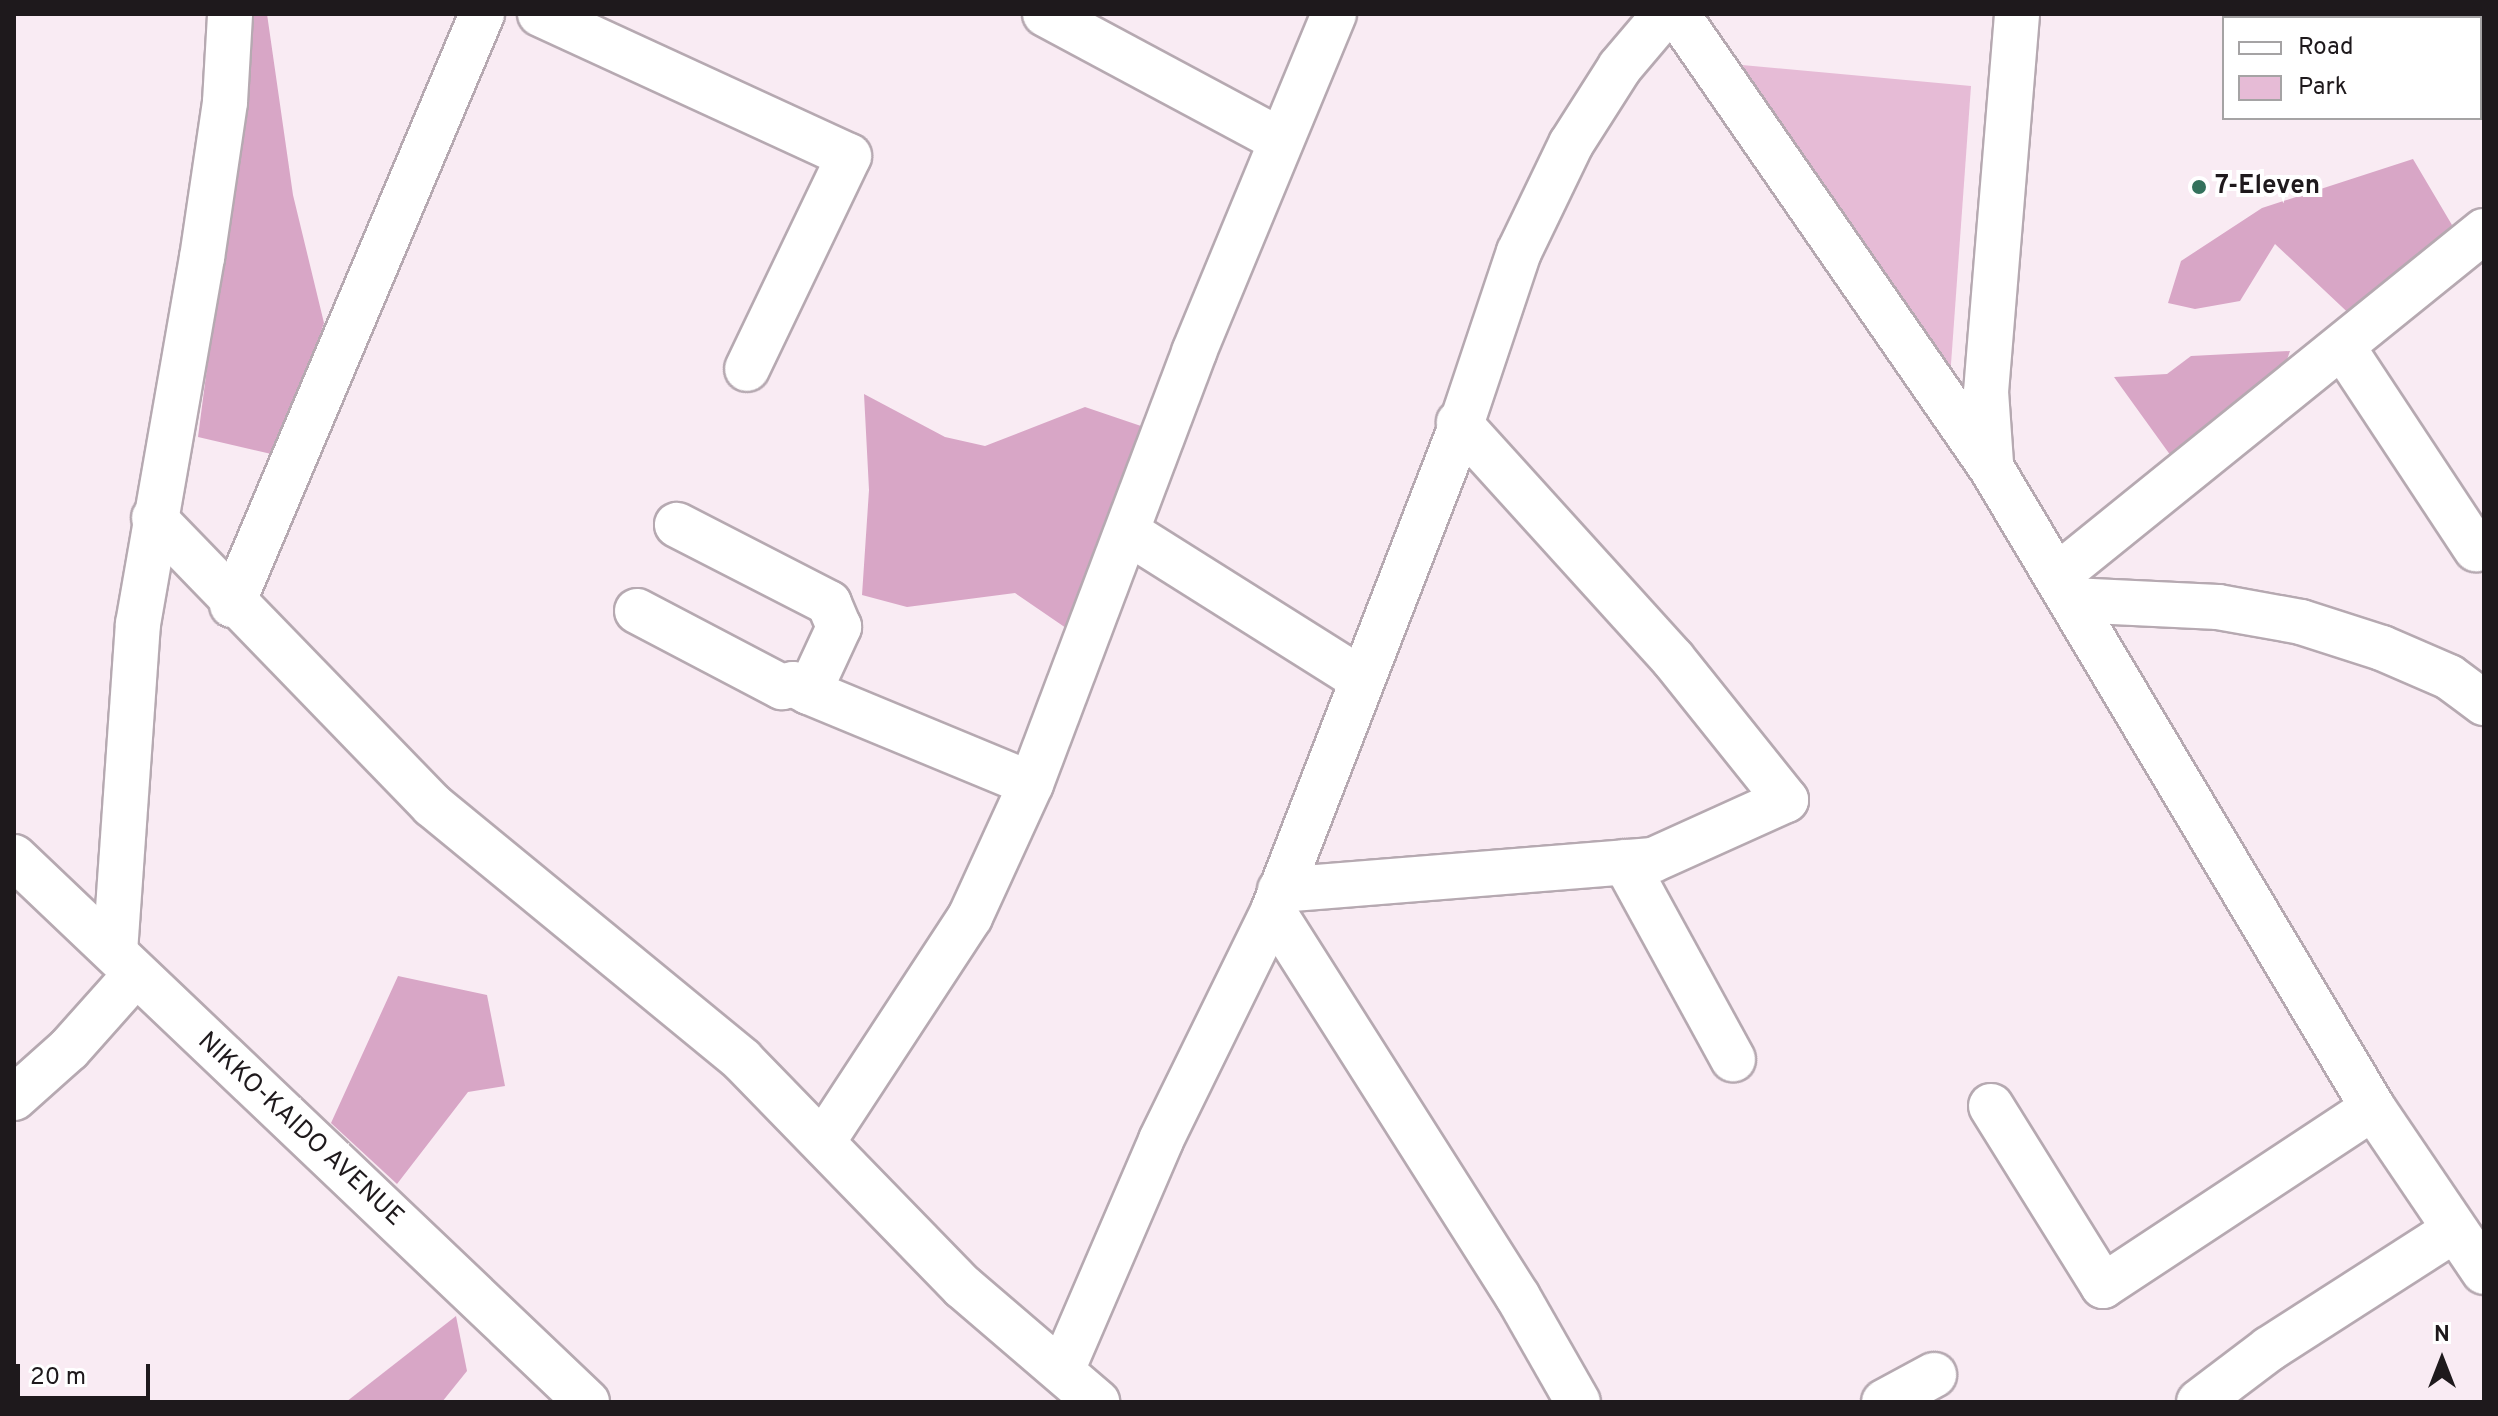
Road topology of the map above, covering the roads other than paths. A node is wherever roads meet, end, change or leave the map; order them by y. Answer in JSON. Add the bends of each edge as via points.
{"nodes":[{"id":1,"x":230,"y":14,"type":"edge"},
{"id":2,"x":482,"y":14,"type":"edge"},
{"id":3,"x":540,"y":14,"type":"edge"},
{"id":4,"x":1045,"y":14,"type":"edge"},
{"id":5,"x":1334,"y":14,"type":"edge"},
{"id":6,"x":1665,"y":14,"type":"edge"},
{"id":7,"x":1677,"y":14,"type":"edge"},
{"id":8,"x":2017,"y":14,"type":"edge"},
{"id":9,"x":1280,"y":140,"type":"junction"},
{"id":10,"x":2484,"y":231,"type":"edge"},
{"id":11,"x":2344,"y":349,"type":"junction"},
{"id":12,"x":747,"y":369,"type":"dead end"},
{"id":13,"x":1459,"y":423,"type":"junction"},
{"id":14,"x":1992,"y":469,"type":"junction"},
{"id":15,"x":154,"y":518,"type":"junction"},
{"id":16,"x":677,"y":525,"type":"dead end"},
{"id":17,"x":1129,"y":533,"type":"junction"},
{"id":18,"x":2476,"y":549,"type":"dead end"},
{"id":19,"x":2064,"y":588,"type":"junction"},
{"id":20,"x":232,"y":605,"type":"junction"},
{"id":21,"x":637,"y":611,"type":"dead end"},
{"id":22,"x":1362,"y":680,"type":"junction"},
{"id":23,"x":809,"y":692,"type":"junction"},
{"id":24,"x":2484,"y":703,"type":"edge"},
{"id":25,"x":1031,"y":784,"type":"junction"},
{"id":26,"x":14,"y":857,"type":"edge"},
{"id":27,"x":1625,"y":862,"type":"junction"},
{"id":28,"x":1276,"y":901,"type":"junction"},
{"id":29,"x":125,"y":964,"type":"junction"},
{"id":30,"x":1733,"y":1059,"type":"dead end"},
{"id":31,"x":14,"y":1098,"type":"edge"},
{"id":32,"x":1991,"y":1106,"type":"dead end"},
{"id":33,"x":2373,"y":1108,"type":"junction"},
{"id":34,"x":824,"y":1140,"type":"junction"},
{"id":35,"x":2453,"y":1231,"type":"junction"},
{"id":36,"x":2484,"y":1272,"type":"edge"},
{"id":37,"x":1063,"y":1368,"type":"junction"},
{"id":38,"x":1934,"y":1375,"type":"dead end"},
{"id":39,"x":587,"y":1402,"type":"edge"},
{"id":40,"x":1097,"y":1402,"type":"edge"},
{"id":41,"x":1578,"y":1402,"type":"edge"},
{"id":42,"x":1884,"y":1402,"type":"edge"},
{"id":43,"x":2199,"y":1402,"type":"edge"}],
"edges":[{"from":1,"to":15,"type":"street","via":[[225,102],[202,258]]},
{"from":2,"to":20,"type":"street"},
{"from":3,"to":12,"type":"street","via":[[849,156]]},
{"from":4,"to":9,"type":"street"},
{"from":5,"to":9,"type":"street"},
{"from":6,"to":13,"type":"street","via":[[1620,67],[1571,144],[1519,252]]},
{"from":7,"to":14,"type":"street"},
{"from":8,"to":14,"type":"street","via":[[1986,392]]},
{"from":9,"to":17,"type":"street"},
{"from":10,"to":11,"type":"street"},
{"from":11,"to":18,"type":"street"},
{"from":11,"to":19,"type":"street"},
{"from":13,"to":22,"type":"street"},
{"from":13,"to":27,"type":"street","via":[[1673,659],[1786,800],[1653,860]]},
{"from":14,"to":19,"type":"street"},
{"from":15,"to":20,"type":"street"},
{"from":15,"to":29,"type":"street","via":[[127,733]]},
{"from":16,"to":23,"type":"street","via":[[829,603],[839,627]]},
{"from":17,"to":22,"type":"street"},
{"from":17,"to":25,"type":"street"},
{"from":19,"to":24,"type":"street","via":[[2301,622],[2422,665]]},
{"from":19,"to":33,"type":"street"},
{"from":20,"to":34,"type":"street","via":[[432,805],[742,1060]]},
{"from":21,"to":23,"type":"street","via":[[782,687],[793,684]]},
{"from":22,"to":28,"type":"street"},
{"from":23,"to":25,"type":"street"},
{"from":25,"to":34,"type":"street","via":[[970,917]]},
{"from":26,"to":29,"type":"street","name":"NIKKO-KAIDO AVENUE"},
{"from":27,"to":28,"type":"street"},
{"from":27,"to":30,"type":"street"},
{"from":28,"to":37,"type":"street","via":[[1161,1140]]},
{"from":28,"to":41,"type":"street"},
{"from":29,"to":31,"type":"street","via":[[69,1049]]},
{"from":29,"to":39,"type":"street","name":"NIKKO-KAIDO AVENUE"},
{"from":32,"to":33,"type":"street","via":[[2103,1286]]},
{"from":33,"to":35,"type":"street"},
{"from":34,"to":37,"type":"street","via":[[963,1287]]},
{"from":35,"to":36,"type":"street"},
{"from":35,"to":43,"type":"street","via":[[2269,1349]]},
{"from":37,"to":40,"type":"street"},
{"from":38,"to":42,"type":"street"}]}
